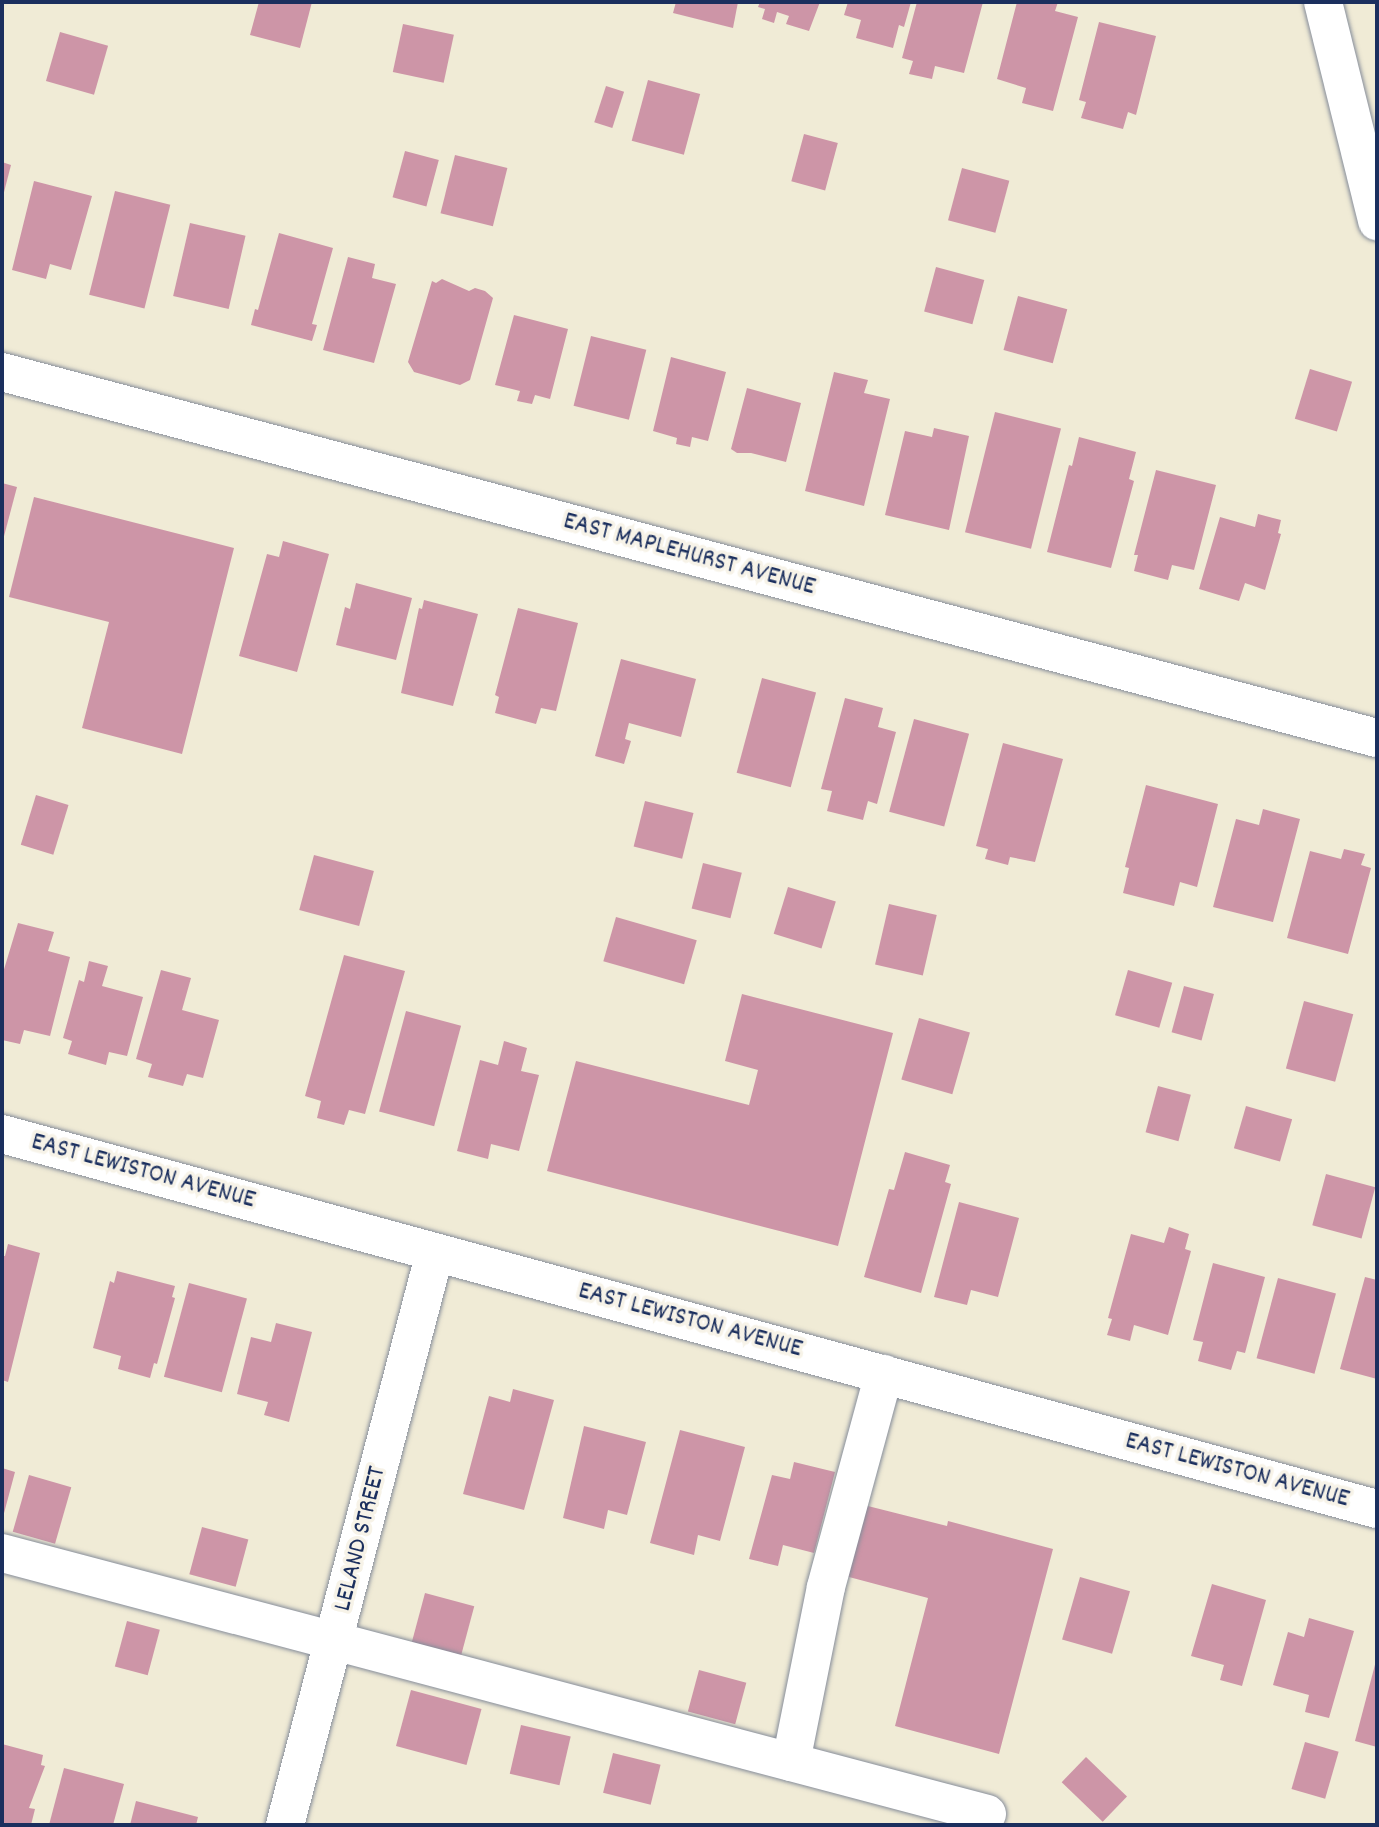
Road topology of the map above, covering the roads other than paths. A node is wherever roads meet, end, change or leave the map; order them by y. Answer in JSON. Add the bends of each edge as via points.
{"nodes":[{"id":1,"x":1323,"y":2,"type":"edge"},
{"id":2,"x":1377,"y":221,"type":"edge"},
{"id":3,"x":2,"y":372,"type":"edge"},
{"id":4,"x":1377,"y":738,"type":"edge"},
{"id":5,"x":2,"y":1135,"type":"edge"},
{"id":6,"x":435,"y":1252,"type":"junction"},
{"id":7,"x":884,"y":1374,"type":"junction"},
{"id":8,"x":1377,"y":1509,"type":"edge"},
{"id":9,"x":2,"y":1553,"type":"edge"},
{"id":10,"x":334,"y":1643,"type":"junction"},
{"id":11,"x":791,"y":1762,"type":"junction"},
{"id":12,"x":987,"y":1814,"type":"dead end"},
{"id":13,"x":285,"y":1825,"type":"edge"}],
"edges":[{"from":1,"to":2,"type":"street"},
{"from":3,"to":4,"type":"street","name":"EAST MAPLEHURST AVENUE"},
{"from":5,"to":6,"type":"street","name":"EAST LEWISTON AVENUE"},
{"from":6,"to":7,"type":"street","name":"EAST LEWISTON AVENUE"},
{"from":6,"to":10,"type":"street","name":"LELAND STREET"},
{"from":7,"to":8,"type":"street","name":"EAST LEWISTON AVENUE"},
{"from":7,"to":11,"type":"street","via":[[825,1587]]},
{"from":9,"to":10,"type":"street"},
{"from":10,"to":11,"type":"street"},
{"from":10,"to":13,"type":"street","name":"LELAND STREET"},
{"from":11,"to":12,"type":"street"}]}
